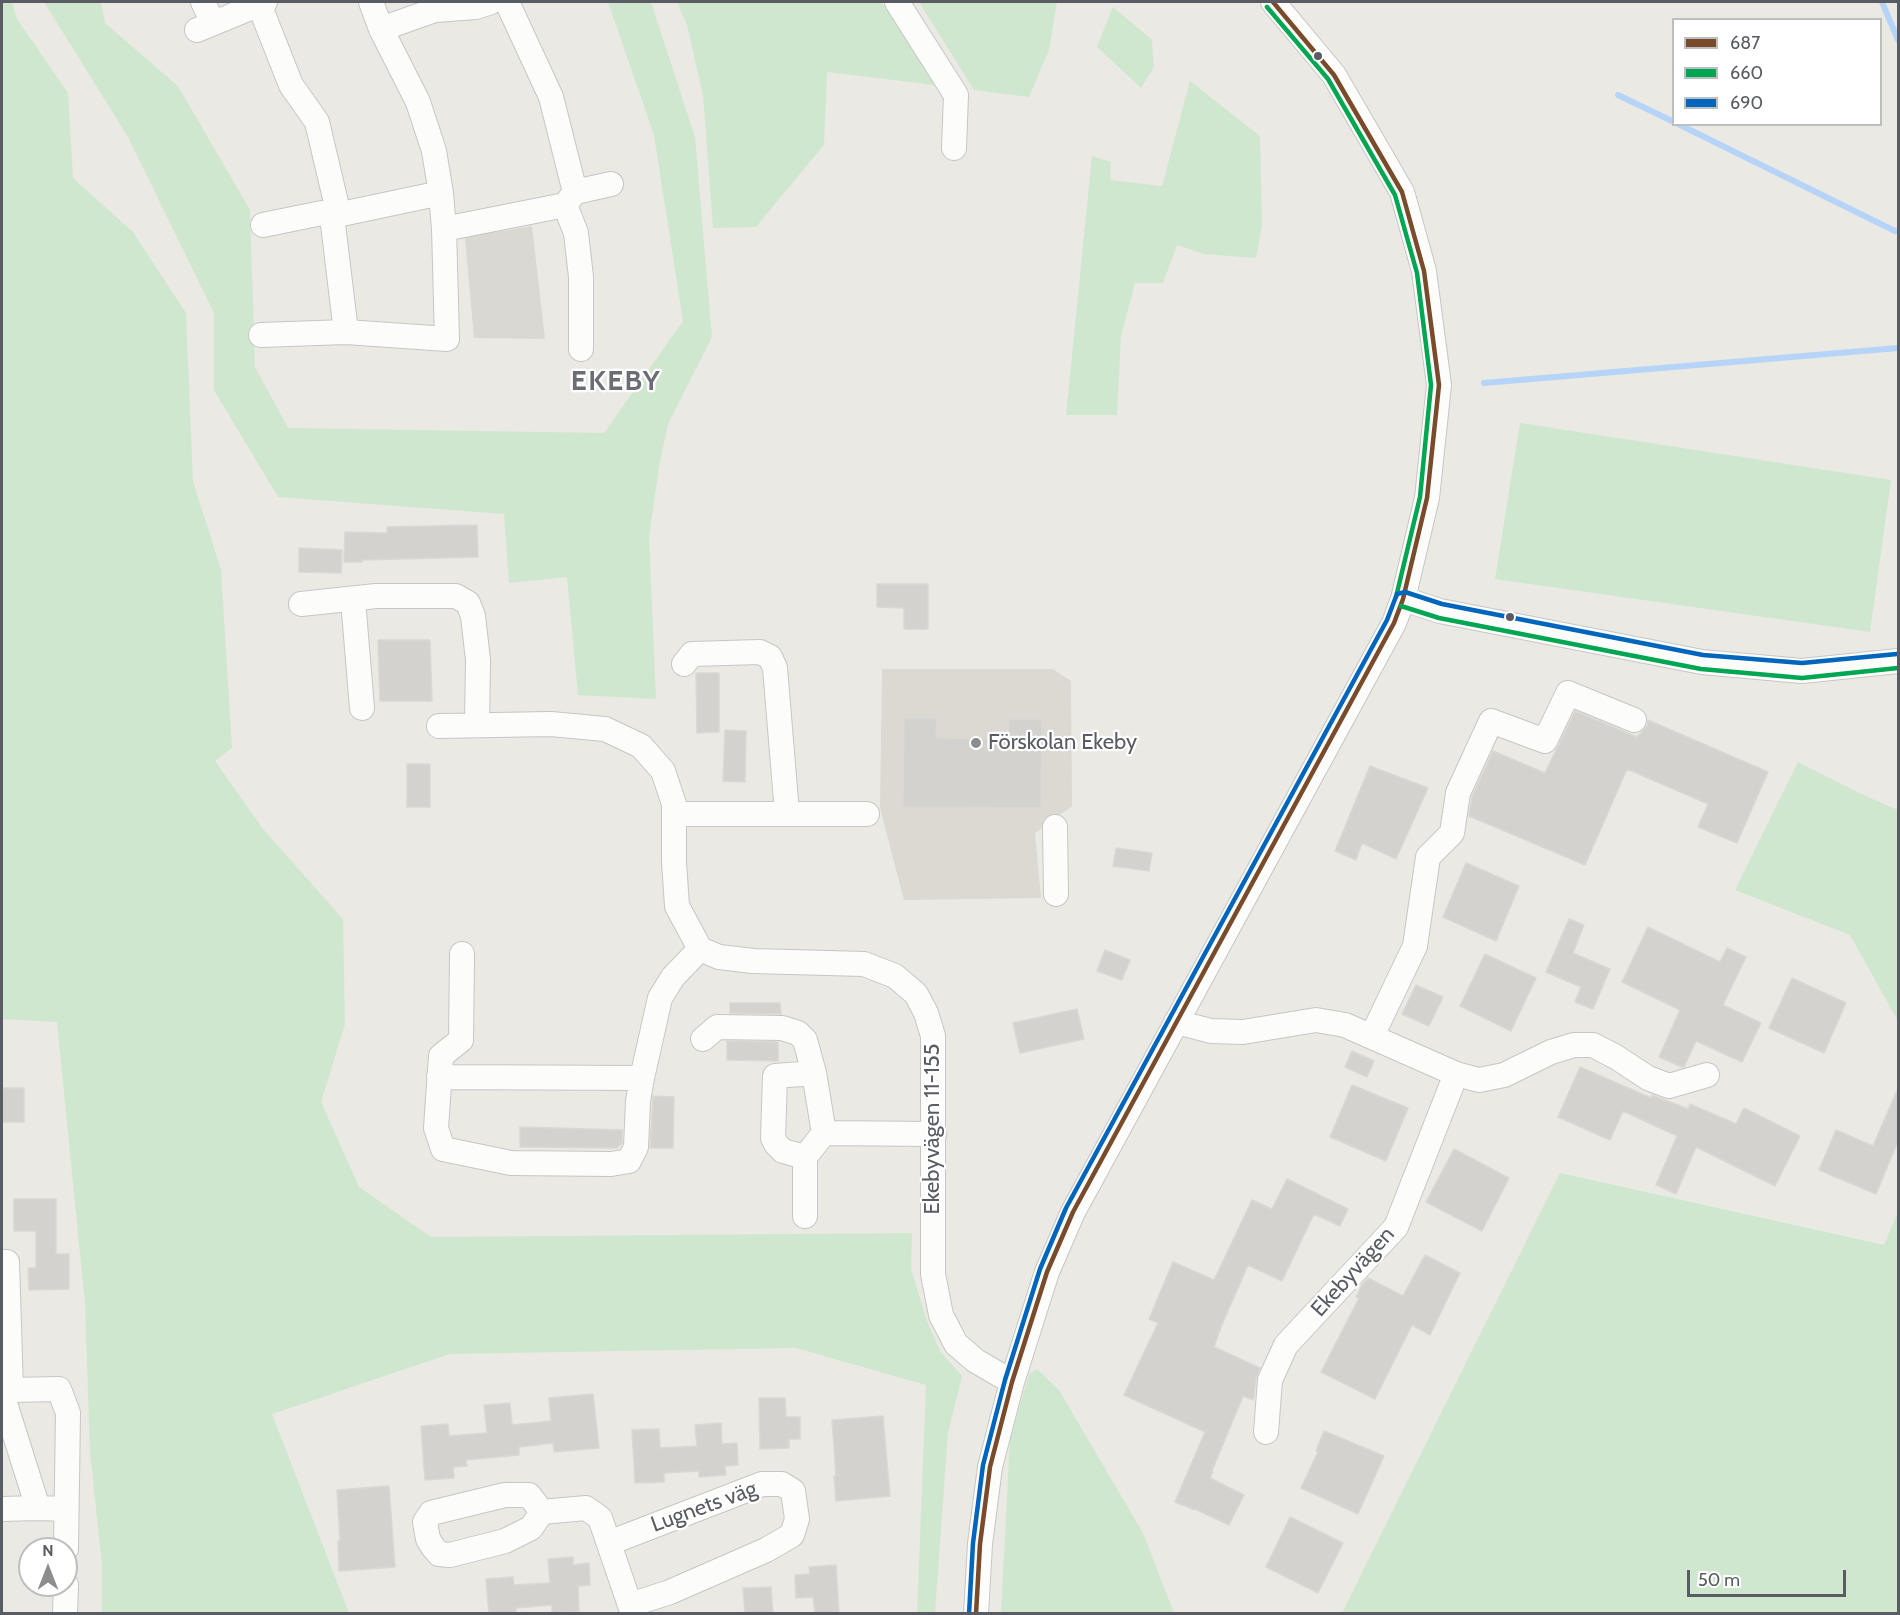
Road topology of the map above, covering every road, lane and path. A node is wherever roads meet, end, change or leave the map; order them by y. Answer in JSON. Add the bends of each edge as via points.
{"nodes":[{"id":1,"x":370,"y":2,"type":"edge"},
{"id":2,"x":491,"y":2,"type":"edge"},
{"id":3,"x":507,"y":2,"type":"edge"},
{"id":4,"x":897,"y":2,"type":"edge"},
{"id":5,"x":1273,"y":2,"type":"edge"},
{"id":6,"x":262,"y":3,"type":"edge"},
{"id":7,"x":204,"y":18,"type":"edge"},
{"id":8,"x":381,"y":29,"type":"junction"},
{"id":9,"x":954,"y":148,"type":"dead end"},
{"id":10,"x":611,"y":184,"type":"dead end"},
{"id":11,"x":441,"y":193,"type":"junction"},
{"id":12,"x":570,"y":198,"type":"junction"},
{"id":13,"x":336,"y":216,"type":"junction"},
{"id":14,"x":263,"y":225,"type":"dead end"},
{"id":15,"x":444,"y":229,"type":"junction"},
{"id":16,"x":346,"y":333,"type":"junction"},
{"id":17,"x":261,"y":335,"type":"dead end"},
{"id":18,"x":581,"y":349,"type":"dead end"},
{"id":19,"x":1403,"y":599,"type":"junction"},
{"id":20,"x":353,"y":600,"type":"junction"},
{"id":21,"x":301,"y":604,"type":"dead end"},
{"id":22,"x":1899,"y":661,"type":"edge"},
{"id":23,"x":684,"y":664,"type":"dead end"},
{"id":24,"x":362,"y":708,"type":"dead end"},
{"id":25,"x":1634,"y":720,"type":"dead end"},
{"id":26,"x":477,"y":725,"type":"junction"},
{"id":27,"x":439,"y":726,"type":"dead end"},
{"id":28,"x":788,"y":813,"type":"junction"},
{"id":29,"x":675,"y":814,"type":"junction"},
{"id":30,"x":867,"y":814,"type":"dead end"},
{"id":31,"x":1055,"y":826,"type":"dead end"},
{"id":32,"x":1056,"y":894,"type":"dead end"},
{"id":33,"x":700,"y":949,"type":"junction"},
{"id":34,"x":462,"y":954,"type":"dead end"},
{"id":35,"x":1176,"y":1022,"type":"junction"},
{"id":36,"x":1372,"y":1036,"type":"junction"},
{"id":37,"x":704,"y":1039,"type":"dead end"},
{"id":38,"x":814,"y":1073,"type":"junction"},
{"id":39,"x":1456,"y":1074,"type":"junction"},
{"id":40,"x":1707,"y":1075,"type":"dead end"},
{"id":41,"x":439,"y":1077,"type":"junction"},
{"id":42,"x":642,"y":1078,"type":"junction"},
{"id":43,"x":824,"y":1133,"type":"junction"},
{"id":44,"x":934,"y":1134,"type":"junction"},
{"id":45,"x":805,"y":1157,"type":"junction"},
{"id":46,"x":805,"y":1216,"type":"dead end"},
{"id":47,"x":2,"y":1262,"type":"edge"},
{"id":48,"x":1012,"y":1382,"type":"junction"},
{"id":49,"x":7,"y":1393,"type":"junction"},
{"id":50,"x":1266,"y":1432,"type":"dead end"},
{"id":51,"x":38,"y":1508,"type":"junction"},
{"id":52,"x":2,"y":1509,"type":"edge"},
{"id":53,"x":66,"y":1509,"type":"junction"},
{"id":54,"x":542,"y":1512,"type":"dead end"},
{"id":55,"x":66,"y":1537,"type":"edge"},
{"id":56,"x":609,"y":1542,"type":"junction"},
{"id":57,"x":66,"y":1597,"type":"edge"},
{"id":58,"x":632,"y":1609,"type":"edge"},
{"id":59,"x":65,"y":1614,"type":"edge"},
{"id":60,"x":976,"y":1614,"type":"edge"}],
"edges":[{"from":1,"to":8,"type":"street"},
{"from":2,"to":8,"type":"street","via":[[435,10]]},
{"from":3,"to":12,"type":"street","via":[[551,97]]},
{"from":4,"to":9,"type":"street","via":[[956,95]]},
{"from":5,"to":19,"type":"street","via":[[1334,75],[1402,192],[1424,271],[1439,385],[1427,498]]},
{"from":6,"to":7,"type":"street"},
{"from":6,"to":13,"type":"street","via":[[291,86],[317,122]]},
{"from":8,"to":11,"type":"street","via":[[418,102],[434,151]]},
{"from":10,"to":12,"type":"street"},
{"from":11,"to":13,"type":"street"},
{"from":11,"to":15,"type":"street"},
{"from":12,"to":15,"type":"street"},
{"from":12,"to":18,"type":"street","via":[[581,278]]},
{"from":13,"to":14,"type":"street","via":[[322,213]]},
{"from":13,"to":16,"type":"street"},
{"from":15,"to":16,"type":"street","via":[[447,339]]},
{"from":16,"to":17,"type":"street"},
{"from":19,"to":22,"type":"street","via":[[1440,611],[1702,662],[1802,671]]},
{"from":19,"to":35,"type":"street","via":[[1394,623]]},
{"from":20,"to":21,"type":"street"},
{"from":20,"to":24,"type":"street"},
{"from":20,"to":26,"type":"street","via":[[376,596],[456,596],[468,603],[478,660]]},
{"from":23,"to":28,"type":"street","via":[[692,654],[760,652],[770,657],[775,668]]},
{"from":25,"to":36,"type":"street","via":[[1568,693],[1545,741],[1491,721],[1458,793],[1452,833],[1428,857],[1415,946]]},
{"from":26,"to":27,"type":"street"},
{"from":26,"to":29,"type":"street","via":[[551,724],[605,729],[641,746],[663,771]]},
{"from":28,"to":29,"type":"street"},
{"from":28,"to":30,"type":"street"},
{"from":29,"to":33,"type":"street","via":[[677,906]]},
{"from":31,"to":32,"type":"street"},
{"from":33,"to":42,"type":"street","via":[[673,977],[660,998]]},
{"from":33,"to":44,"type":"street","name":"Ekebyvägen 11-155","via":[[719,957],[753,962],[864,964],[894,976],[916,994],[933,1036]]},
{"from":34,"to":41,"type":"street","via":[[460,1040],[441,1056]]},
{"from":35,"to":36,"type":"street","via":[[1211,1031],[1243,1032],[1316,1020],[1345,1025]]},
{"from":35,"to":48,"type":"street","via":[[1074,1212],[1047,1272]]},
{"from":36,"to":39,"type":"street"},
{"from":37,"to":38,"type":"street","via":[[717,1027],[791,1030],[805,1040]]},
{"from":38,"to":43,"type":"street"},
{"from":38,"to":45,"type":"street","via":[[775,1076],[773,1138],[783,1151]]},
{"from":39,"to":40,"type":"street","via":[[1479,1080],[1504,1075],[1551,1052],[1593,1044],[1648,1078],[1670,1086]]},
{"from":39,"to":50,"type":"street","name":"Ekebyvägen","via":[[1396,1227],[1286,1345],[1270,1380]]},
{"from":41,"to":42,"type":"street"},
{"from":41,"to":42,"type":"street","via":[[436,1128],[443,1149],[511,1163],[611,1164],[629,1161],[636,1147]]},
{"from":43,"to":44,"type":"street"},
{"from":43,"to":45,"type":"street"},
{"from":44,"to":48,"type":"street","name":"Ekebyvägen 11-155","via":[[933,1274],[941,1315],[956,1344],[976,1362]]},
{"from":45,"to":46,"type":"street"},
{"from":47,"to":49,"type":"street","via":[[7,1262]]},
{"from":48,"to":60,"type":"street","via":[[990,1467]]},
{"from":49,"to":51,"type":"street"},
{"from":49,"to":53,"type":"street","via":[[59,1389],[68,1413]]},
{"from":51,"to":52,"type":"street"},
{"from":51,"to":53,"type":"street"},
{"from":53,"to":55,"type":"street"},
{"from":54,"to":56,"type":"street","name":"Lugnets väg","via":[[586,1508],[600,1518]]},
{"from":56,"to":58,"type":"street","name":"Lugnets väg"},
{"from":56,"to":58,"type":"street","name":"Lugnets väg","via":[[762,1484],[782,1484],[793,1491],[797,1519],[792,1535]]},
{"from":57,"to":59,"type":"street"}]}
